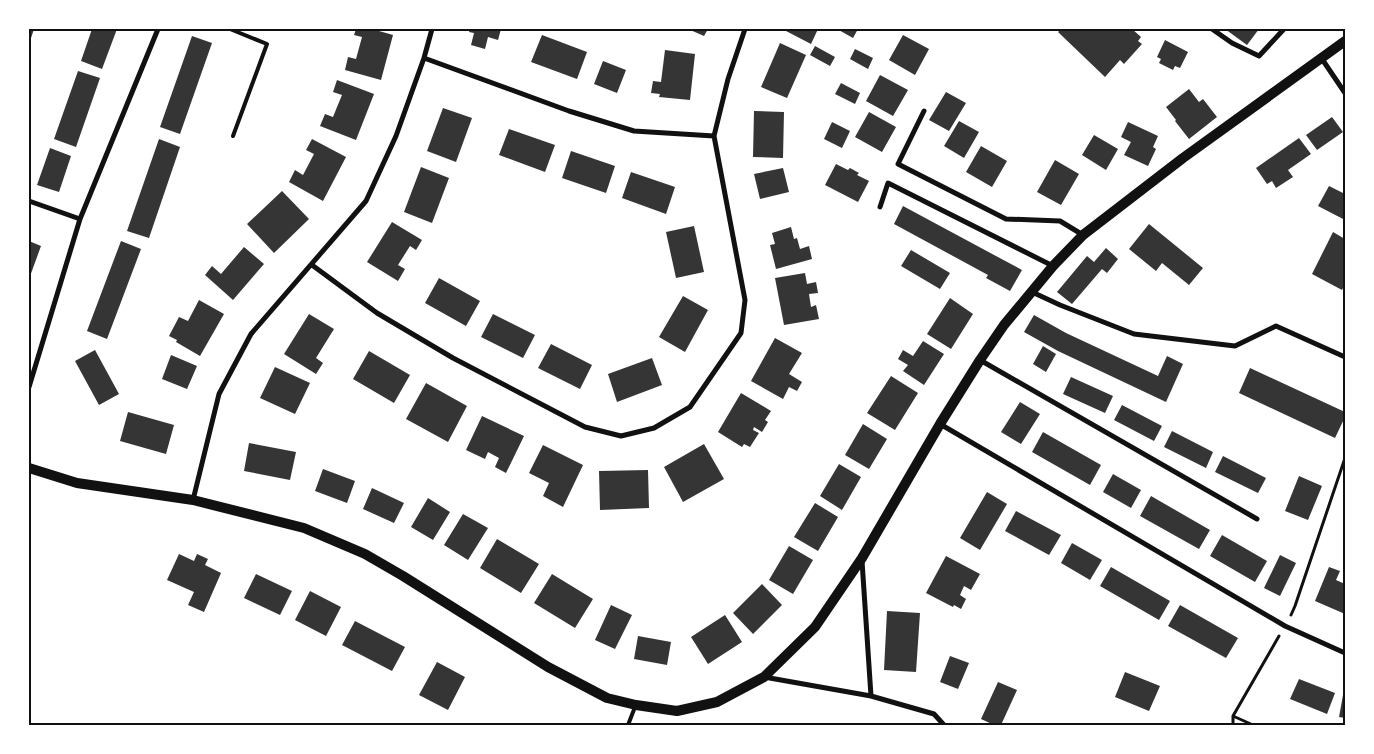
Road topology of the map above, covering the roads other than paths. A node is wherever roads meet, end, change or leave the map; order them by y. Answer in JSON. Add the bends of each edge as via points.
{"nodes":[{"id":1,"x":158,"y":29,"type":"edge"},
{"id":2,"x":230,"y":29,"type":"edge"},
{"id":3,"x":432,"y":29,"type":"edge"},
{"id":4,"x":745,"y":29,"type":"edge"},
{"id":5,"x":1212,"y":29,"type":"edge"},
{"id":6,"x":1284,"y":29,"type":"edge"},
{"id":7,"x":1345,"y":41,"type":"edge"},
{"id":8,"x":424,"y":58,"type":"junction"},
{"id":9,"x":1322,"y":58,"type":"junction"},
{"id":10,"x":1345,"y":93,"type":"edge"},
{"id":11,"x":924,"y":111,"type":"dead end"},
{"id":12,"x":233,"y":136,"type":"dead end"},
{"id":13,"x":714,"y":136,"type":"junction"},
{"id":14,"x":29,"y":201,"type":"edge"},
{"id":15,"x":880,"y":206,"type":"dead end"},
{"id":16,"x":80,"y":219,"type":"junction"},
{"id":17,"x":1083,"y":236,"type":"junction"},
{"id":18,"x":312,"y":265,"type":"junction"},
{"id":19,"x":1053,"y":266,"type":"junction"},
{"id":20,"x":1032,"y":292,"type":"junction"},
{"id":21,"x":1345,"y":357,"type":"edge"},
{"id":22,"x":980,"y":360,"type":"junction"},
{"id":23,"x":29,"y":386,"type":"edge"},
{"id":24,"x":940,"y":424,"type":"junction"},
{"id":25,"x":29,"y":468,"type":"edge"},
{"id":26,"x":194,"y":500,"type":"junction"},
{"id":27,"x":1257,"y":519,"type":"dead end"},
{"id":28,"x":862,"y":558,"type":"junction"},
{"id":29,"x":1345,"y":653,"type":"edge"},
{"id":30,"x":764,"y":677,"type":"junction"},
{"id":31,"x":871,"y":696,"type":"junction"},
{"id":32,"x":636,"y":704,"type":"junction"},
{"id":33,"x":628,"y":725,"type":"edge"},
{"id":34,"x":944,"y":725,"type":"edge"}],
"edges":[{"from":1,"to":16,"type":"street"},
{"from":2,"to":12,"type":"lane","via":[[267,44]]},
{"from":3,"to":8,"type":"street"},
{"from":4,"to":13,"type":"street"},
{"from":5,"to":6,"type":"street","via":[[1259,56]]},
{"from":7,"to":9,"type":"main road"},
{"from":8,"to":13,"type":"street","via":[[634,131]]},
{"from":8,"to":18,"type":"street","via":[[396,136],[366,201]]},
{"from":9,"to":10,"type":"street"},
{"from":9,"to":17,"type":"main road","via":[[1183,158]]},
{"from":11,"to":17,"type":"street","via":[[898,164],[1006,219],[1060,221]]},
{"from":13,"to":18,"type":"street","via":[[745,300],[741,333],[690,407],[654,428],[621,436],[584,427],[453,358],[377,313]]},
{"from":14,"to":16,"type":"street"},
{"from":15,"to":19,"type":"street","via":[[888,183]]},
{"from":16,"to":23,"type":"street"},
{"from":17,"to":19,"type":"main road"},
{"from":18,"to":26,"type":"street","via":[[251,334],[219,394]]},
{"from":19,"to":20,"type":"main road"},
{"from":20,"to":21,"type":"street","via":[[1134,334],[1235,346],[1276,326]]},
{"from":20,"to":22,"type":"main road"},
{"from":22,"to":24,"type":"main road"},
{"from":22,"to":27,"type":"street"},
{"from":24,"to":28,"type":"main road"},
{"from":24,"to":29,"type":"street","via":[[1285,626]]},
{"from":25,"to":26,"type":"main road","via":[[77,483]]},
{"from":26,"to":32,"type":"main road","via":[[304,528],[365,554],[548,668],[607,698]]},
{"from":28,"to":30,"type":"main road","via":[[815,627]]},
{"from":28,"to":31,"type":"street"},
{"from":30,"to":31,"type":"street"},
{"from":30,"to":32,"type":"main road","via":[[717,702],[677,712]]},
{"from":31,"to":34,"type":"street","via":[[934,714]]},
{"from":32,"to":33,"type":"lane"}]}
